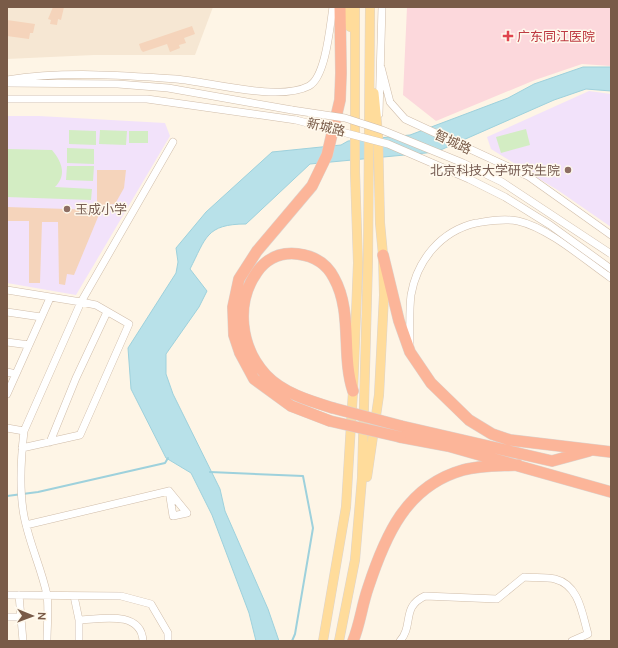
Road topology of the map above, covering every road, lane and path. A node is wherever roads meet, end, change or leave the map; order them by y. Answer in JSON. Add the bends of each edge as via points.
{"nodes":[{"id":1,"x":333,"y":7,"type":"edge"},
{"id":2,"x":340,"y":7,"type":"edge"},
{"id":3,"x":348,"y":7,"type":"edge"},
{"id":4,"x":355,"y":7,"type":"edge"},
{"id":5,"x":370,"y":7,"type":"edge"},
{"id":6,"x":382,"y":7,"type":"edge"},
{"id":7,"x":371,"y":62,"type":"junction"},
{"id":8,"x":381,"y":67,"type":"junction"},
{"id":9,"x":355,"y":68,"type":"junction"},
{"id":10,"x":7,"y":80,"type":"edge"},
{"id":11,"x":7,"y":83,"type":"edge"},
{"id":12,"x":7,"y":99,"type":"edge"},
{"id":13,"x":378,"y":134,"type":"junction"},
{"id":14,"x":173,"y":142,"type":"dead end"},
{"id":15,"x":611,"y":235,"type":"edge"},
{"id":16,"x":611,"y":254,"type":"edge"},
{"id":17,"x":383,"y":256,"type":"junction"},
{"id":18,"x":611,"y":269,"type":"edge"},
{"id":19,"x":611,"y":278,"type":"edge"},
{"id":20,"x":7,"y":290,"type":"edge"},
{"id":21,"x":50,"y":298,"type":"junction"},
{"id":22,"x":81,"y":302,"type":"junction"},
{"id":23,"x":7,"y":312,"type":"edge"},
{"id":24,"x":107,"y":312,"type":"junction"},
{"id":25,"x":41,"y":317,"type":"junction"},
{"id":26,"x":7,"y":342,"type":"edge"},
{"id":27,"x":29,"y":345,"type":"junction"},
{"id":28,"x":410,"y":352,"type":"junction"},
{"id":29,"x":7,"y":372,"type":"edge"},
{"id":30,"x":16,"y":374,"type":"junction"},
{"id":31,"x":353,"y":391,"type":"junction"},
{"id":32,"x":7,"y":394,"type":"edge"},
{"id":33,"x":7,"y":428,"type":"edge"},
{"id":34,"x":24,"y":431,"type":"junction"},
{"id":35,"x":401,"y":431,"type":"junction"},
{"id":36,"x":50,"y":442,"type":"junction"},
{"id":37,"x":22,"y":448,"type":"junction"},
{"id":38,"x":595,"y":450,"type":"junction"},
{"id":39,"x":611,"y":452,"type":"edge"},
{"id":40,"x":518,"y":465,"type":"junction"},
{"id":41,"x":169,"y":491,"type":"dead end"},
{"id":42,"x":611,"y":492,"type":"edge"},
{"id":43,"x":26,"y":525,"type":"junction"},
{"id":44,"x":356,"y":560,"type":"junction"},
{"id":45,"x":7,"y":595,"type":"edge"},
{"id":46,"x":19,"y":595,"type":"junction"},
{"id":47,"x":47,"y":596,"type":"junction"},
{"id":48,"x":74,"y":596,"type":"junction"},
{"id":49,"x":7,"y":617,"type":"edge"},
{"id":50,"x":21,"y":617,"type":"junction"},
{"id":51,"x":79,"y":620,"type":"junction"},
{"id":52,"x":23,"y":641,"type":"edge"},
{"id":53,"x":47,"y":641,"type":"edge"},
{"id":54,"x":79,"y":641,"type":"edge"},
{"id":55,"x":143,"y":641,"type":"edge"},
{"id":56,"x":168,"y":641,"type":"edge"},
{"id":57,"x":323,"y":641,"type":"edge"},
{"id":58,"x":339,"y":641,"type":"edge"},
{"id":59,"x":353,"y":641,"type":"edge"},
{"id":60,"x":400,"y":641,"type":"edge"},
{"id":61,"x":572,"y":641,"type":"edge"}],
"edges":[{"from":1,"to":10,"type":"street","via":[[326,52],[319,75],[309,86],[289,91],[260,91],[178,80],[89,74],[41,74]]},
{"from":2,"to":35,"type":"highway","bridge":true,"via":[[341,73],[335,124],[327,155],[317,178],[257,252],[239,279],[233,307],[234,335],[240,353],[254,378],[291,406],[330,422]]},
{"from":3,"to":9,"type":"main road"},
{"from":4,"to":9,"type":"main road"},
{"from":5,"to":7,"type":"main road"},
{"from":6,"to":8,"type":"street"},
{"from":7,"to":13,"type":"main road"},
{"from":7,"to":44,"type":"main road","via":[[362,478]]},
{"from":8,"to":13,"type":"street"},
{"from":8,"to":15,"type":"street","name":"智城路","via":[[390,102],[405,119],[528,176]]},
{"from":9,"to":31,"type":"main road","via":[[358,263]]},
{"from":11,"to":16,"type":"street","name":"新城路","bridge":true,"via":[[118,84],[168,88],[345,118],[421,145],[502,182]]},
{"from":12,"to":18,"type":"street","name":"新城路","bridge":true,"via":[[147,99],[296,120],[388,144],[505,197],[550,225]]},
{"from":13,"to":17,"type":"main road"},
{"from":14,"to":22,"type":"street"},
{"from":17,"to":28,"type":"highway","via":[[398,321]]},
{"from":17,"to":44,"type":"main road","via":[[383,327],[379,395]]},
{"from":19,"to":28,"type":"street","via":[[560,242],[518,221],[503,220],[461,226],[442,239],[417,272],[411,296]]},
{"from":20,"to":21,"type":"street"},
{"from":21,"to":22,"type":"street"},
{"from":21,"to":25,"type":"street"},
{"from":22,"to":24,"type":"street","via":[[96,305]]},
{"from":22,"to":34,"type":"street"},
{"from":23,"to":25,"type":"street"},
{"from":24,"to":36,"type":"street"},
{"from":24,"to":36,"type":"street","via":[[129,324],[126,331],[80,435]]},
{"from":25,"to":27,"type":"street"},
{"from":26,"to":27,"type":"street"},
{"from":27,"to":30,"type":"street"},
{"from":28,"to":38,"type":"highway","via":[[431,383],[448,401],[469,420],[492,434],[510,440]]},
{"from":29,"to":30,"type":"street"},
{"from":30,"to":32,"type":"street"},
{"from":31,"to":35,"type":"highway","bridge":true,"via":[[348,368],[342,298],[334,278],[324,265],[314,258],[290,253],[274,256],[262,264],[252,280],[245,298],[243,319],[248,345],[266,376],[307,400]]},
{"from":31,"to":57,"type":"main road","via":[[346,508]]},
{"from":33,"to":34,"type":"street"},
{"from":34,"to":37,"type":"street"},
{"from":35,"to":38,"type":"highway","via":[[552,461]]},
{"from":35,"to":40,"type":"highway"},
{"from":36,"to":37,"type":"street"},
{"from":37,"to":43,"type":"street","via":[[20,478]]},
{"from":38,"to":39,"type":"highway"},
{"from":40,"to":42,"type":"highway"},
{"from":40,"to":59,"type":"highway","via":[[485,466],[463,470],[442,478],[420,493],[403,510],[388,534]]},
{"from":41,"to":43,"type":"street"},
{"from":43,"to":47,"type":"street"},
{"from":44,"to":58,"type":"main road"},
{"from":45,"to":46,"type":"street"},
{"from":46,"to":47,"type":"street"},
{"from":46,"to":50,"type":"street"},
{"from":47,"to":48,"type":"street"},
{"from":47,"to":53,"type":"street"},
{"from":48,"to":51,"type":"street"},
{"from":48,"to":56,"type":"street","via":[[121,596],[151,604],[168,633]]},
{"from":49,"to":50,"type":"street"},
{"from":50,"to":52,"type":"street"},
{"from":51,"to":54,"type":"street"},
{"from":51,"to":55,"type":"street","via":[[127,619],[138,624],[143,633]]},
{"from":60,"to":61,"type":"street","via":[[405,635],[415,600],[425,596],[497,599],[524,577],[555,579],[571,586],[588,634]]}]}
